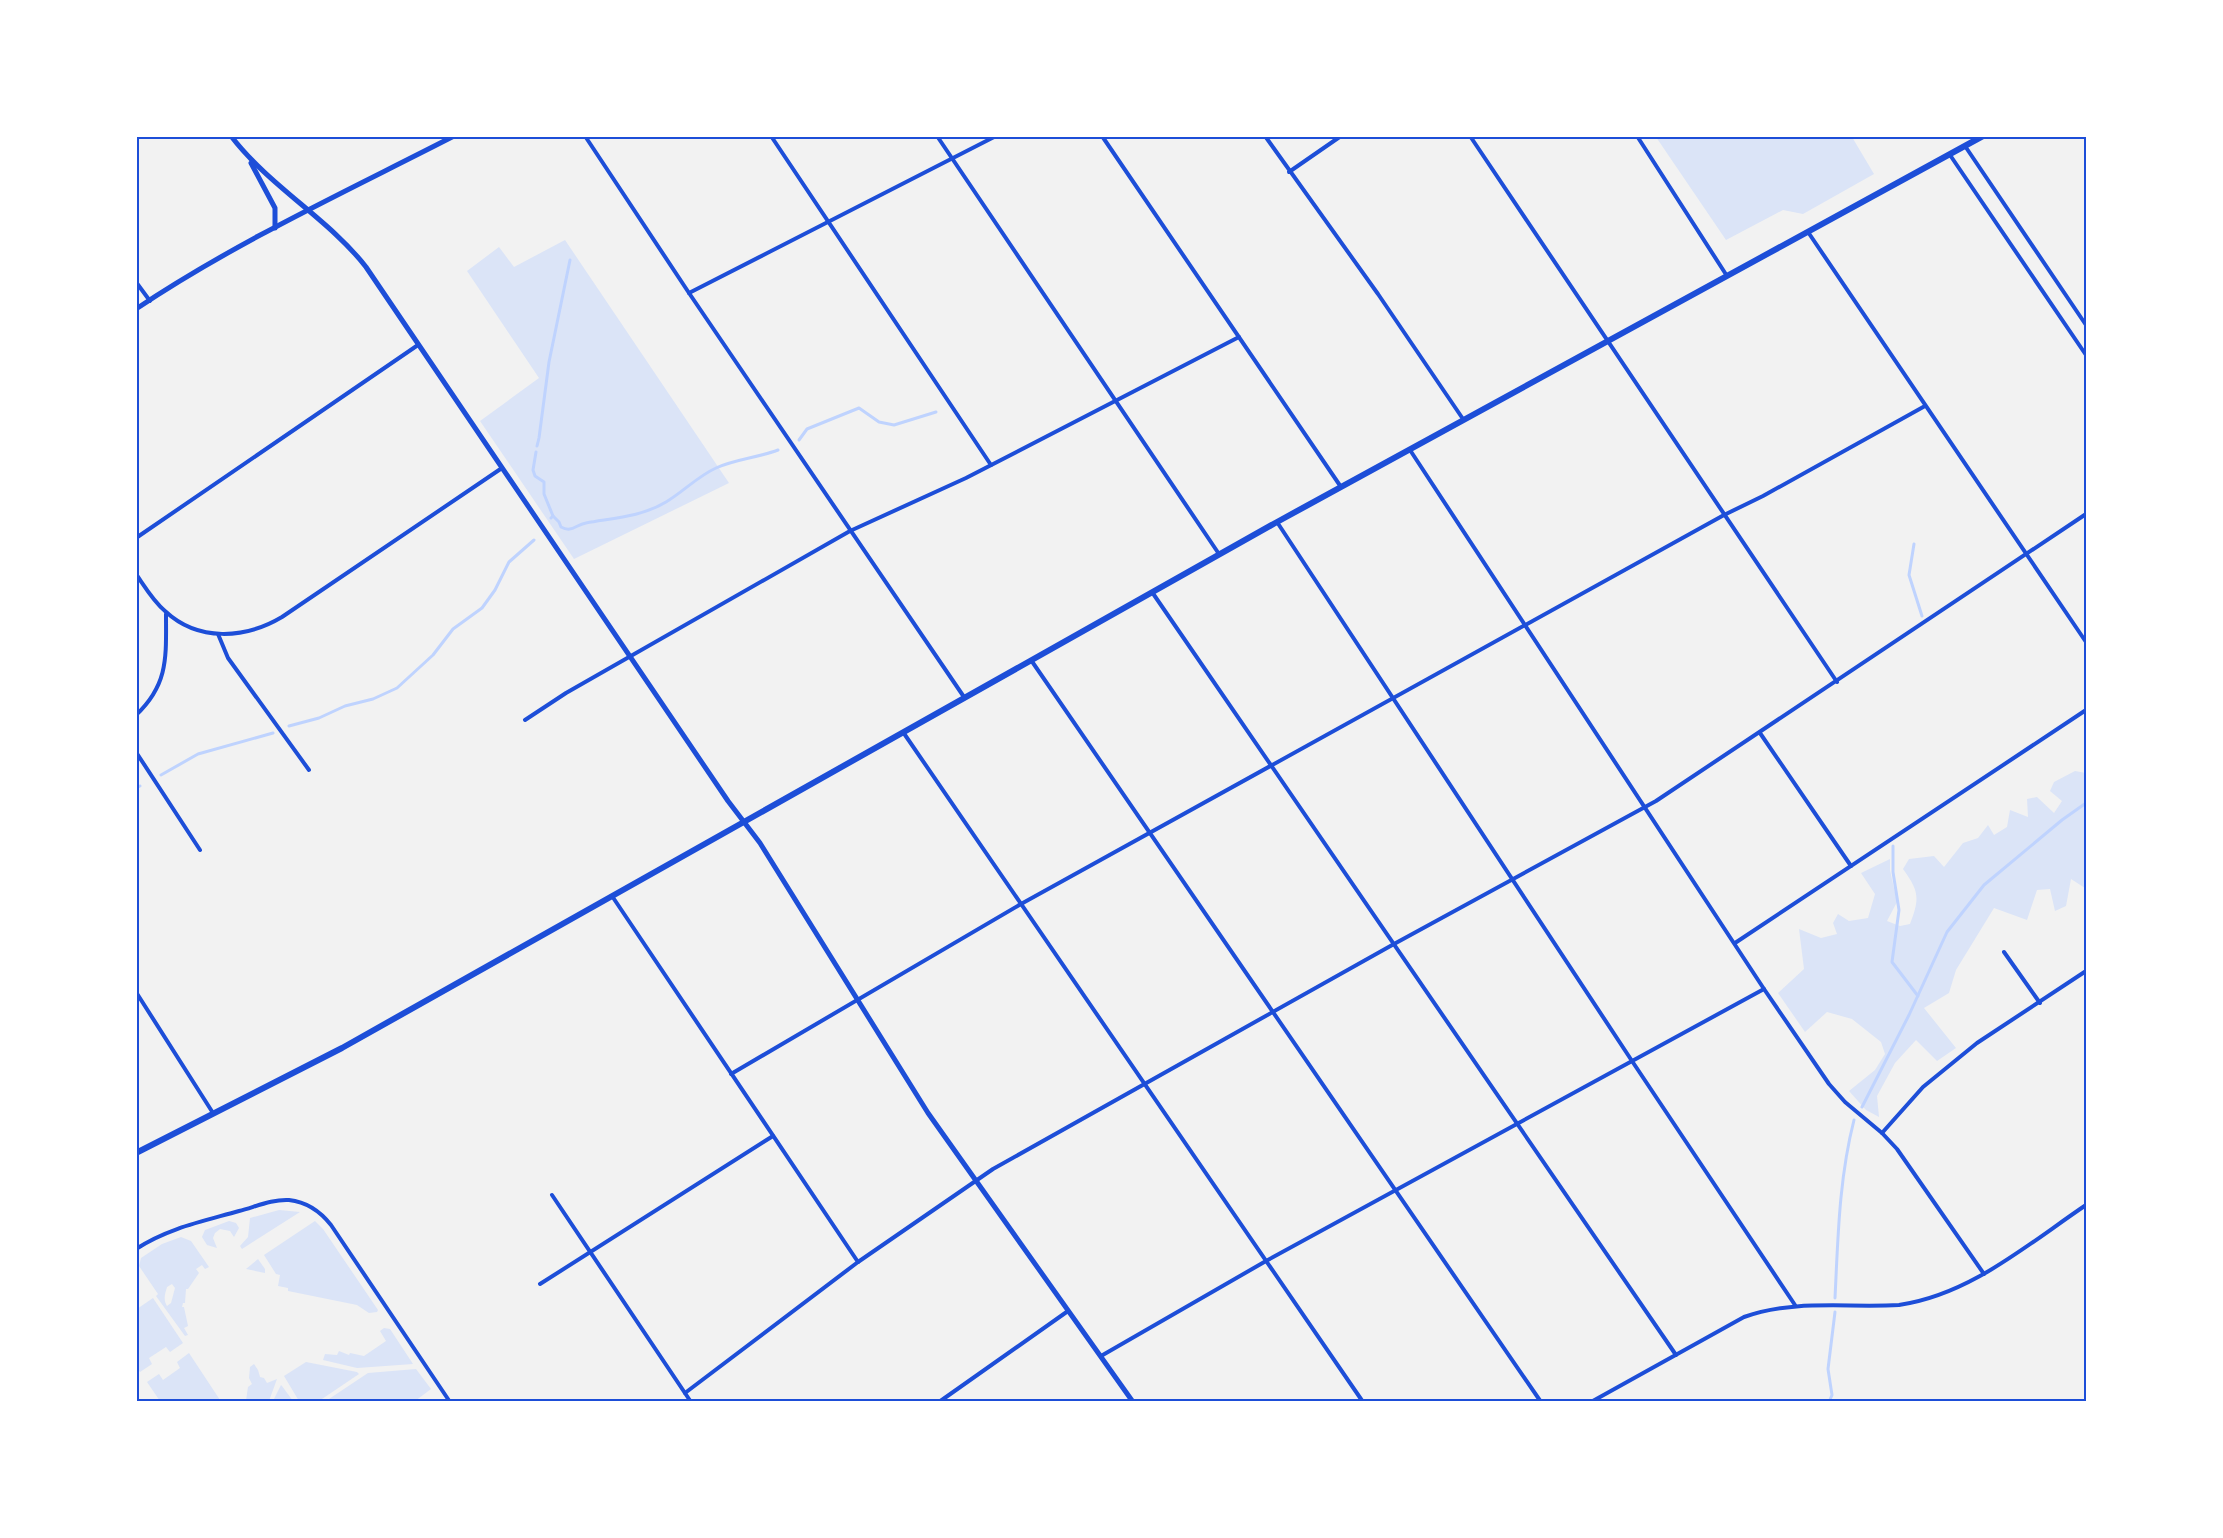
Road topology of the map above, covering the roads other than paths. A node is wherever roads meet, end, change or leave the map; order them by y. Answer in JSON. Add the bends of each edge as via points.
{"nodes":[{"id":1,"x":231,"y":136,"type":"edge"},
{"id":2,"x":454,"y":136,"type":"edge"},
{"id":3,"x":585,"y":136,"type":"edge"},
{"id":4,"x":771,"y":136,"type":"edge"},
{"id":5,"x":937,"y":136,"type":"edge"},
{"id":6,"x":996,"y":136,"type":"edge"},
{"id":7,"x":1102,"y":136,"type":"edge"},
{"id":8,"x":1265,"y":136,"type":"edge"},
{"id":9,"x":1341,"y":136,"type":"edge"},
{"id":10,"x":1470,"y":136,"type":"edge"},
{"id":11,"x":1637,"y":136,"type":"edge"},
{"id":12,"x":1983,"y":136,"type":"edge"},
{"id":13,"x":1965,"y":146,"type":"junction"},
{"id":14,"x":1950,"y":155,"type":"junction"},
{"id":15,"x":248,"y":156,"type":"junction"},
{"id":16,"x":952,"y":159,"type":"junction"},
{"id":17,"x":1289,"y":172,"type":"junction"},
{"id":18,"x":307,"y":211,"type":"junction"},
{"id":19,"x":827,"y":221,"type":"junction"},
{"id":20,"x":275,"y":228,"type":"junction"},
{"id":21,"x":1808,"y":232,"type":"junction"},
{"id":22,"x":1727,"y":276,"type":"junction"},
{"id":23,"x":136,"y":282,"type":"edge"},
{"id":24,"x":688,"y":293,"type":"junction"},
{"id":25,"x":150,"y":300,"type":"junction"},
{"id":26,"x":136,"y":309,"type":"edge"},
{"id":27,"x":2086,"y":325,"type":"edge"},
{"id":28,"x":1239,"y":337,"type":"junction"},
{"id":29,"x":1608,"y":341,"type":"junction"},
{"id":30,"x":418,"y":345,"type":"junction"},
{"id":31,"x":2086,"y":355,"type":"edge"},
{"id":32,"x":1116,"y":400,"type":"junction"},
{"id":33,"x":1925,"y":406,"type":"junction"},
{"id":34,"x":1463,"y":419,"type":"junction"},
{"id":35,"x":1409,"y":449,"type":"junction"},
{"id":36,"x":991,"y":465,"type":"junction"},
{"id":37,"x":502,"y":468,"type":"junction"},
{"id":38,"x":1341,"y":487,"type":"junction"},
{"id":39,"x":2086,"y":514,"type":"edge"},
{"id":40,"x":1724,"y":515,"type":"junction"},
{"id":41,"x":1277,"y":522,"type":"junction"},
{"id":42,"x":850,"y":531,"type":"junction"},
{"id":43,"x":136,"y":538,"type":"edge"},
{"id":44,"x":1219,"y":554,"type":"junction"},
{"id":45,"x":2027,"y":555,"type":"junction"},
{"id":46,"x":136,"y":574,"type":"edge"},
{"id":47,"x":1152,"y":591,"type":"junction"},
{"id":48,"x":166,"y":613,"type":"junction"},
{"id":49,"x":1526,"y":625,"type":"junction"},
{"id":50,"x":218,"y":634,"type":"junction"},
{"id":51,"x":2086,"y":642,"type":"edge"},
{"id":52,"x":631,"y":657,"type":"junction"},
{"id":53,"x":1031,"y":660,"type":"junction"},
{"id":54,"x":1837,"y":682,"type":"junction"},
{"id":55,"x":964,"y":698,"type":"junction"},
{"id":56,"x":1394,"y":698,"type":"junction"},
{"id":57,"x":2086,"y":710,"type":"edge"},
{"id":58,"x":136,"y":715,"type":"edge"},
{"id":59,"x":525,"y":720,"type":"dead end"},
{"id":60,"x":902,"y":732,"type":"junction"},
{"id":61,"x":1760,"y":733,"type":"junction"},
{"id":62,"x":136,"y":752,"type":"edge"},
{"id":63,"x":1272,"y":766,"type":"junction"},
{"id":64,"x":309,"y":770,"type":"dead end"},
{"id":65,"x":1644,"y":808,"type":"junction"},
{"id":66,"x":744,"y":821,"type":"junction"},
{"id":67,"x":1150,"y":834,"type":"junction"},
{"id":68,"x":200,"y":849,"type":"dead end"},
{"id":69,"x":1851,"y":866,"type":"junction"},
{"id":70,"x":1513,"y":878,"type":"junction"},
{"id":71,"x":612,"y":896,"type":"junction"},
{"id":72,"x":1021,"y":904,"type":"junction"},
{"id":73,"x":1734,"y":943,"type":"junction"},
{"id":74,"x":1394,"y":944,"type":"junction"},
{"id":75,"x":2004,"y":952,"type":"dead end"},
{"id":76,"x":2086,"y":971,"type":"edge"},
{"id":77,"x":1764,"y":989,"type":"junction"},
{"id":78,"x":136,"y":993,"type":"edge"},
{"id":79,"x":857,"y":1000,"type":"junction"},
{"id":80,"x":2040,"y":1002,"type":"junction"},
{"id":81,"x":1272,"y":1012,"type":"junction"},
{"id":82,"x":1632,"y":1061,"type":"junction"},
{"id":83,"x":730,"y":1074,"type":"junction"},
{"id":84,"x":1144,"y":1084,"type":"junction"},
{"id":85,"x":214,"y":1115,"type":"junction"},
{"id":86,"x":1518,"y":1124,"type":"junction"},
{"id":87,"x":1882,"y":1133,"type":"junction"},
{"id":88,"x":773,"y":1136,"type":"junction"},
{"id":89,"x":136,"y":1154,"type":"edge"},
{"id":90,"x":975,"y":1181,"type":"junction"},
{"id":91,"x":1395,"y":1190,"type":"junction"},
{"id":92,"x":552,"y":1195,"type":"dead end"},
{"id":93,"x":2086,"y":1205,"type":"edge"},
{"id":94,"x":136,"y":1249,"type":"edge"},
{"id":95,"x":589,"y":1251,"type":"junction"},
{"id":96,"x":1266,"y":1261,"type":"junction"},
{"id":97,"x":858,"y":1262,"type":"junction"},
{"id":98,"x":1984,"y":1274,"type":"junction"},
{"id":99,"x":540,"y":1284,"type":"dead end"},
{"id":100,"x":1795,"y":1305,"type":"junction"},
{"id":101,"x":1068,"y":1310,"type":"junction"},
{"id":102,"x":1676,"y":1355,"type":"junction"},
{"id":103,"x":1101,"y":1356,"type":"junction"},
{"id":104,"x":685,"y":1393,"type":"junction"},
{"id":105,"x":450,"y":1401,"type":"edge"},
{"id":106,"x":691,"y":1401,"type":"edge"},
{"id":107,"x":939,"y":1401,"type":"edge"},
{"id":108,"x":1134,"y":1401,"type":"edge"},
{"id":109,"x":1363,"y":1401,"type":"edge"},
{"id":110,"x":1541,"y":1401,"type":"edge"},
{"id":111,"x":1591,"y":1401,"type":"edge"}],
"edges":[{"from":1,"to":15,"type":"street"},
{"from":2,"to":18,"type":"street"},
{"from":3,"to":24,"type":"street"},
{"from":4,"to":19,"type":"street"},
{"from":5,"to":16,"type":"street"},
{"from":6,"to":16,"type":"street"},
{"from":7,"to":28,"type":"street"},
{"from":8,"to":17,"type":"street"},
{"from":9,"to":17,"type":"street"},
{"from":10,"to":29,"type":"street"},
{"from":11,"to":22,"type":"street"},
{"from":12,"to":13,"type":"main road"},
{"from":13,"to":14,"type":"main road"},
{"from":13,"to":27,"type":"street"},
{"from":14,"to":21,"type":"main road"},
{"from":14,"to":31,"type":"street"},
{"from":15,"to":18,"type":"street"},
{"from":15,"to":20,"type":"street","via":[[273,201]]},
{"from":16,"to":19,"type":"street"},
{"from":16,"to":32,"type":"street"},
{"from":17,"to":34,"type":"street"},
{"from":18,"to":20,"type":"street"},
{"from":18,"to":30,"type":"street","via":[[362,262]]},
{"from":19,"to":24,"type":"street"},
{"from":19,"to":36,"type":"street"},
{"from":20,"to":25,"type":"street"},
{"from":21,"to":22,"type":"main road"},
{"from":21,"to":33,"type":"street"},
{"from":22,"to":29,"type":"main road"},
{"from":23,"to":25,"type":"street"},
{"from":24,"to":42,"type":"street"},
{"from":25,"to":26,"type":"street"},
{"from":28,"to":32,"type":"street"},
{"from":28,"to":38,"type":"street"},
{"from":29,"to":34,"type":"main road"},
{"from":29,"to":40,"type":"street"},
{"from":30,"to":37,"type":"street"},
{"from":30,"to":43,"type":"street"},
{"from":32,"to":36,"type":"street"},
{"from":32,"to":44,"type":"street"},
{"from":33,"to":40,"type":"street"},
{"from":33,"to":45,"type":"street"},
{"from":34,"to":35,"type":"main road"},
{"from":35,"to":38,"type":"main road"},
{"from":35,"to":49,"type":"street"},
{"from":36,"to":42,"type":"street"},
{"from":37,"to":50,"type":"street","via":[[268,625],[238,634]]},
{"from":37,"to":52,"type":"street"},
{"from":38,"to":41,"type":"main road"},
{"from":39,"to":45,"type":"street"},
{"from":40,"to":49,"type":"street"},
{"from":40,"to":54,"type":"street"},
{"from":41,"to":44,"type":"main road"},
{"from":41,"to":56,"type":"street"},
{"from":42,"to":52,"type":"street"},
{"from":42,"to":55,"type":"street"},
{"from":44,"to":47,"type":"main road"},
{"from":45,"to":51,"type":"street"},
{"from":45,"to":54,"type":"street"},
{"from":46,"to":48,"type":"street"},
{"from":47,"to":53,"type":"main road"},
{"from":47,"to":63,"type":"street"},
{"from":48,"to":50,"type":"street","via":[[187,625]]},
{"from":48,"to":58,"type":"street","via":[[164,671],[155,693]]},
{"from":49,"to":56,"type":"street"},
{"from":49,"to":65,"type":"street"},
{"from":50,"to":64,"type":"street","via":[[228,658]]},
{"from":52,"to":59,"type":"street"},
{"from":52,"to":66,"type":"street"},
{"from":53,"to":55,"type":"main road"},
{"from":53,"to":67,"type":"street"},
{"from":54,"to":61,"type":"street"},
{"from":55,"to":60,"type":"main road"},
{"from":56,"to":63,"type":"street"},
{"from":56,"to":70,"type":"street"},
{"from":57,"to":69,"type":"street"},
{"from":60,"to":66,"type":"main road"},
{"from":60,"to":72,"type":"street"},
{"from":61,"to":65,"type":"street"},
{"from":61,"to":69,"type":"street"},
{"from":62,"to":68,"type":"street"},
{"from":63,"to":67,"type":"street"},
{"from":63,"to":74,"type":"street"},
{"from":65,"to":70,"type":"street"},
{"from":65,"to":73,"type":"street"},
{"from":66,"to":71,"type":"main road"},
{"from":66,"to":79,"type":"street"},
{"from":67,"to":72,"type":"street"},
{"from":67,"to":81,"type":"street"},
{"from":69,"to":73,"type":"street"},
{"from":70,"to":74,"type":"street"},
{"from":70,"to":82,"type":"street"},
{"from":71,"to":83,"type":"street"},
{"from":71,"to":85,"type":"main road"},
{"from":72,"to":79,"type":"street"},
{"from":72,"to":84,"type":"street"},
{"from":73,"to":77,"type":"street"},
{"from":74,"to":81,"type":"street"},
{"from":74,"to":86,"type":"street"},
{"from":75,"to":80,"type":"street"},
{"from":76,"to":80,"type":"street"},
{"from":77,"to":82,"type":"street"},
{"from":77,"to":87,"type":"street","via":[[1837,1095]]},
{"from":78,"to":85,"type":"street"},
{"from":79,"to":83,"type":"street"},
{"from":79,"to":90,"type":"street"},
{"from":80,"to":87,"type":"street","via":[[1977,1043],[1923,1088]]},
{"from":81,"to":84,"type":"street"},
{"from":81,"to":91,"type":"street"},
{"from":82,"to":86,"type":"street"},
{"from":82,"to":100,"type":"street"},
{"from":83,"to":88,"type":"street"},
{"from":84,"to":90,"type":"street"},
{"from":84,"to":96,"type":"street"},
{"from":85,"to":89,"type":"main road"},
{"from":86,"to":91,"type":"street"},
{"from":86,"to":102,"type":"street"},
{"from":87,"to":98,"type":"street","via":[[1902,1155]]},
{"from":88,"to":95,"type":"street"},
{"from":88,"to":97,"type":"street"},
{"from":90,"to":97,"type":"street"},
{"from":90,"to":101,"type":"street"},
{"from":91,"to":96,"type":"street"},
{"from":91,"to":110,"type":"street"},
{"from":92,"to":95,"type":"street"},
{"from":93,"to":98,"type":"street"},
{"from":94,"to":105,"type":"street","via":[[170,1231],[269,1203],[291,1201],[310,1207],[331,1225]]},
{"from":95,"to":99,"type":"street"},
{"from":95,"to":104,"type":"street"},
{"from":96,"to":103,"type":"street"},
{"from":96,"to":109,"type":"street"},
{"from":97,"to":104,"type":"street"},
{"from":98,"to":100,"type":"street","via":[[1952,1291],[1913,1303],[1874,1307]]},
{"from":100,"to":102,"type":"street","via":[[1744,1317]]},
{"from":101,"to":103,"type":"street"},
{"from":101,"to":107,"type":"street"},
{"from":102,"to":111,"type":"street"},
{"from":103,"to":108,"type":"street"},
{"from":104,"to":106,"type":"street"}]}
